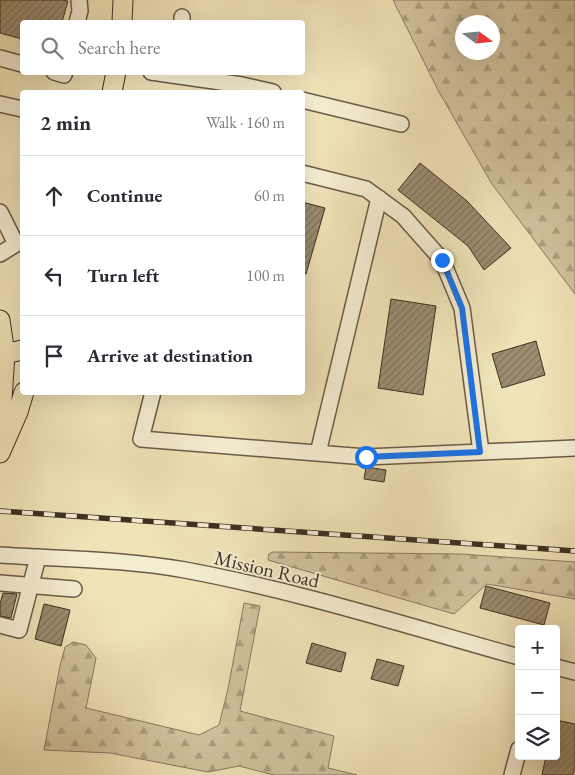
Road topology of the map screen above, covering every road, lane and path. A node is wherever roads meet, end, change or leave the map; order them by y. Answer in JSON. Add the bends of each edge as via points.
{"nodes":[{"id":1,"x":79,"y":0,"type":"edge"},
{"id":2,"x":123,"y":0,"type":"edge"},
{"id":3,"x":78,"y":20,"type":"edge"},
{"id":4,"x":122,"y":20,"type":"edge"},
{"id":5,"x":0,"y":58,"type":"edge"},
{"id":6,"x":20,"y":63,"type":"edge"},
{"id":7,"x":115,"y":75,"type":"edge"},
{"id":8,"x":182,"y":75,"type":"edge"},
{"id":9,"x":112,"y":90,"type":"edge"},
{"id":10,"x":264,"y":90,"type":"edge"},
{"id":11,"x":305,"y":101,"type":"edge"},
{"id":12,"x":0,"y":104,"type":"edge"},
{"id":13,"x":20,"y":109,"type":"edge"},
{"id":14,"x":400,"y":124,"type":"dead end"},
{"id":15,"x":305,"y":174,"type":"edge"},
{"id":16,"x":379,"y":198,"type":"junction"},
{"id":17,"x":0,"y":212,"type":"edge"},
{"id":18,"x":0,"y":254,"type":"edge"},
{"id":19,"x":0,"y":320,"type":"edge"},
{"id":20,"x":14,"y":352,"type":"edge"},
{"id":21,"x":23,"y":395,"type":"edge"},
{"id":22,"x":152,"y":395,"type":"edge"},
{"id":23,"x":0,"y":429,"type":"edge"},
{"id":24,"x":575,"y":448,"type":"edge"},
{"id":25,"x":480,"y":452,"type":"junction"},
{"id":26,"x":0,"y":453,"type":"edge"},
{"id":27,"x":318,"y":453,"type":"junction"},
{"id":28,"x":0,"y":555,"type":"edge"},
{"id":29,"x":38,"y":557,"type":"junction"},
{"id":30,"x":0,"y":583,"type":"edge"},
{"id":31,"x":30,"y":585,"type":"junction"},
{"id":32,"x":74,"y":589,"type":"dead end"},
{"id":33,"x":0,"y":625,"type":"edge"},
{"id":34,"x":515,"y":656,"type":"edge"},
{"id":35,"x":560,"y":668,"type":"edge"},
{"id":36,"x":575,"y":672,"type":"edge"},
{"id":37,"x":516,"y":760,"type":"edge"},
{"id":38,"x":512,"y":775,"type":"edge"}],
"edges":[{"from":1,"to":3,"type":"street"},
{"from":2,"to":4,"type":"main road"},
{"from":5,"to":6,"type":"street"},
{"from":7,"to":9,"type":"main road"},
{"from":8,"to":10,"type":"street"},
{"from":11,"to":14,"type":"street"},
{"from":12,"to":13,"type":"street"},
{"from":15,"to":16,"type":"street","via":[[366,189]]},
{"from":16,"to":25,"type":"street","via":[[403,216],[442,260],[462,308]]},
{"from":16,"to":27,"type":"street"},
{"from":17,"to":18,"type":"street","via":[[16,244]]},
{"from":19,"to":20,"type":"main road"},
{"from":20,"to":23,"type":"main road"},
{"from":21,"to":26,"type":"main road"},
{"from":22,"to":27,"type":"street","via":[[141,440]]},
{"from":24,"to":25,"type":"street"},
{"from":25,"to":27,"type":"street","via":[[366,457]]},
{"from":28,"to":29,"type":"street","name":"Mission Road"},
{"from":29,"to":31,"type":"street"},
{"from":29,"to":34,"type":"street","name":"Mission Road","via":[[125,562],[184,570],[302,596]]},
{"from":30,"to":31,"type":"street"},
{"from":31,"to":32,"type":"street"},
{"from":31,"to":33,"type":"street","via":[[20,630]]},
{"from":35,"to":36,"type":"street"},
{"from":37,"to":38,"type":"street"}]}
